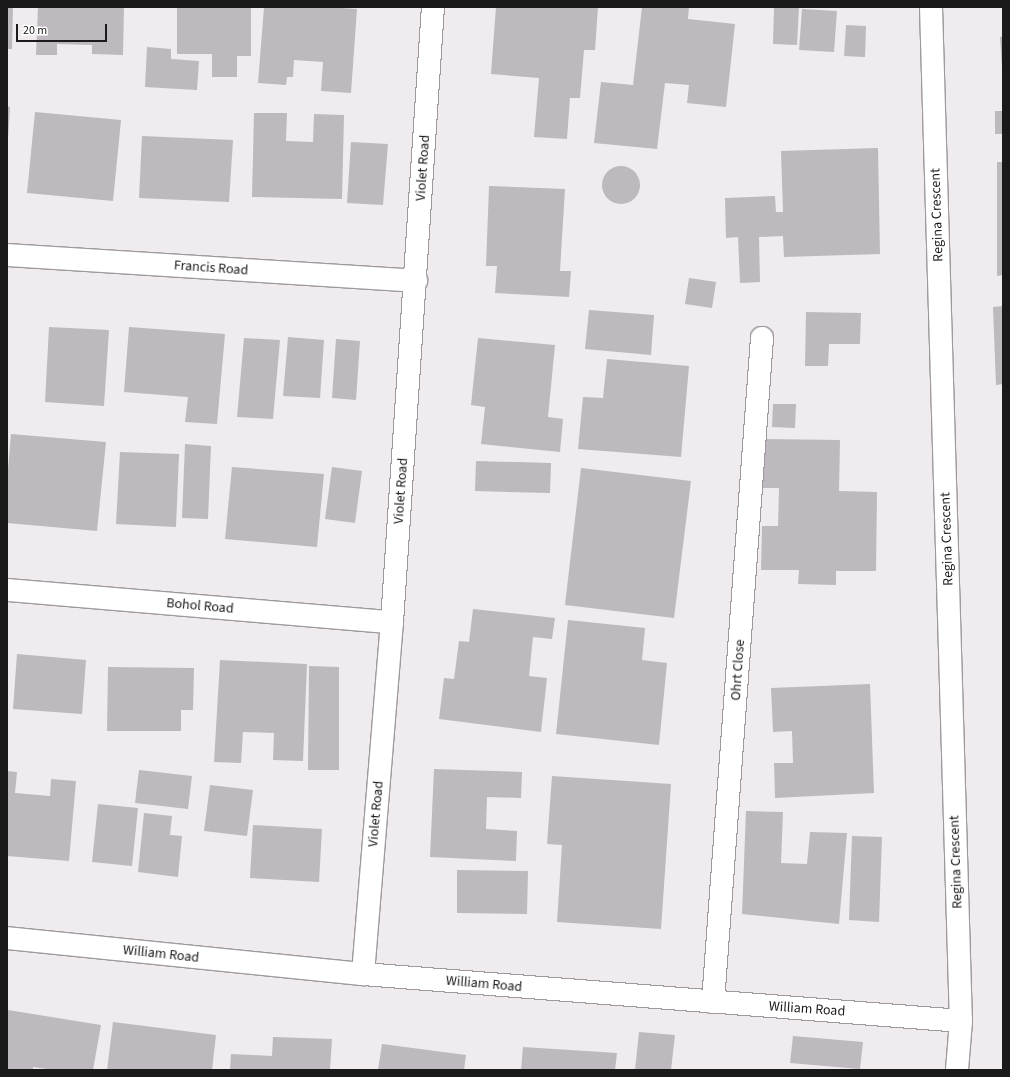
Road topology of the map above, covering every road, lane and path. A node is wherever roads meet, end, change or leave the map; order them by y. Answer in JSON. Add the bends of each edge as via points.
{"nodes":[{"id":1,"x":433,"y":7,"type":"edge"},
{"id":2,"x":931,"y":7,"type":"edge"},
{"id":3,"x":7,"y":255,"type":"edge"},
{"id":4,"x":416,"y":281,"type":"junction"},
{"id":5,"x":762,"y":338,"type":"dead end"},
{"id":6,"x":7,"y":590,"type":"edge"},
{"id":7,"x":392,"y":622,"type":"junction"},
{"id":8,"x":7,"y":938,"type":"edge"},
{"id":9,"x":363,"y":974,"type":"junction"},
{"id":10,"x":713,"y":1002,"type":"junction"},
{"id":11,"x":961,"y":1021,"type":"junction"},
{"id":12,"x":957,"y":1070,"type":"edge"}],
"edges":[{"from":1,"to":4,"type":"street","name":"Violet Road"},
{"from":2,"to":11,"type":"street","name":"Regina Crescent"},
{"from":3,"to":4,"type":"street","name":"Francis Road"},
{"from":4,"to":7,"type":"street","name":"Violet Road"},
{"from":5,"to":10,"type":"street","name":"Ohrt Close"},
{"from":6,"to":7,"type":"street","name":"Bohol Road"},
{"from":7,"to":9,"type":"street","name":"Violet Road"},
{"from":8,"to":9,"type":"street","name":"William Road"},
{"from":9,"to":10,"type":"street","name":"William Road"},
{"from":10,"to":11,"type":"street","name":"William Road"},
{"from":11,"to":12,"type":"street","name":"Regina Crescent"}]}
